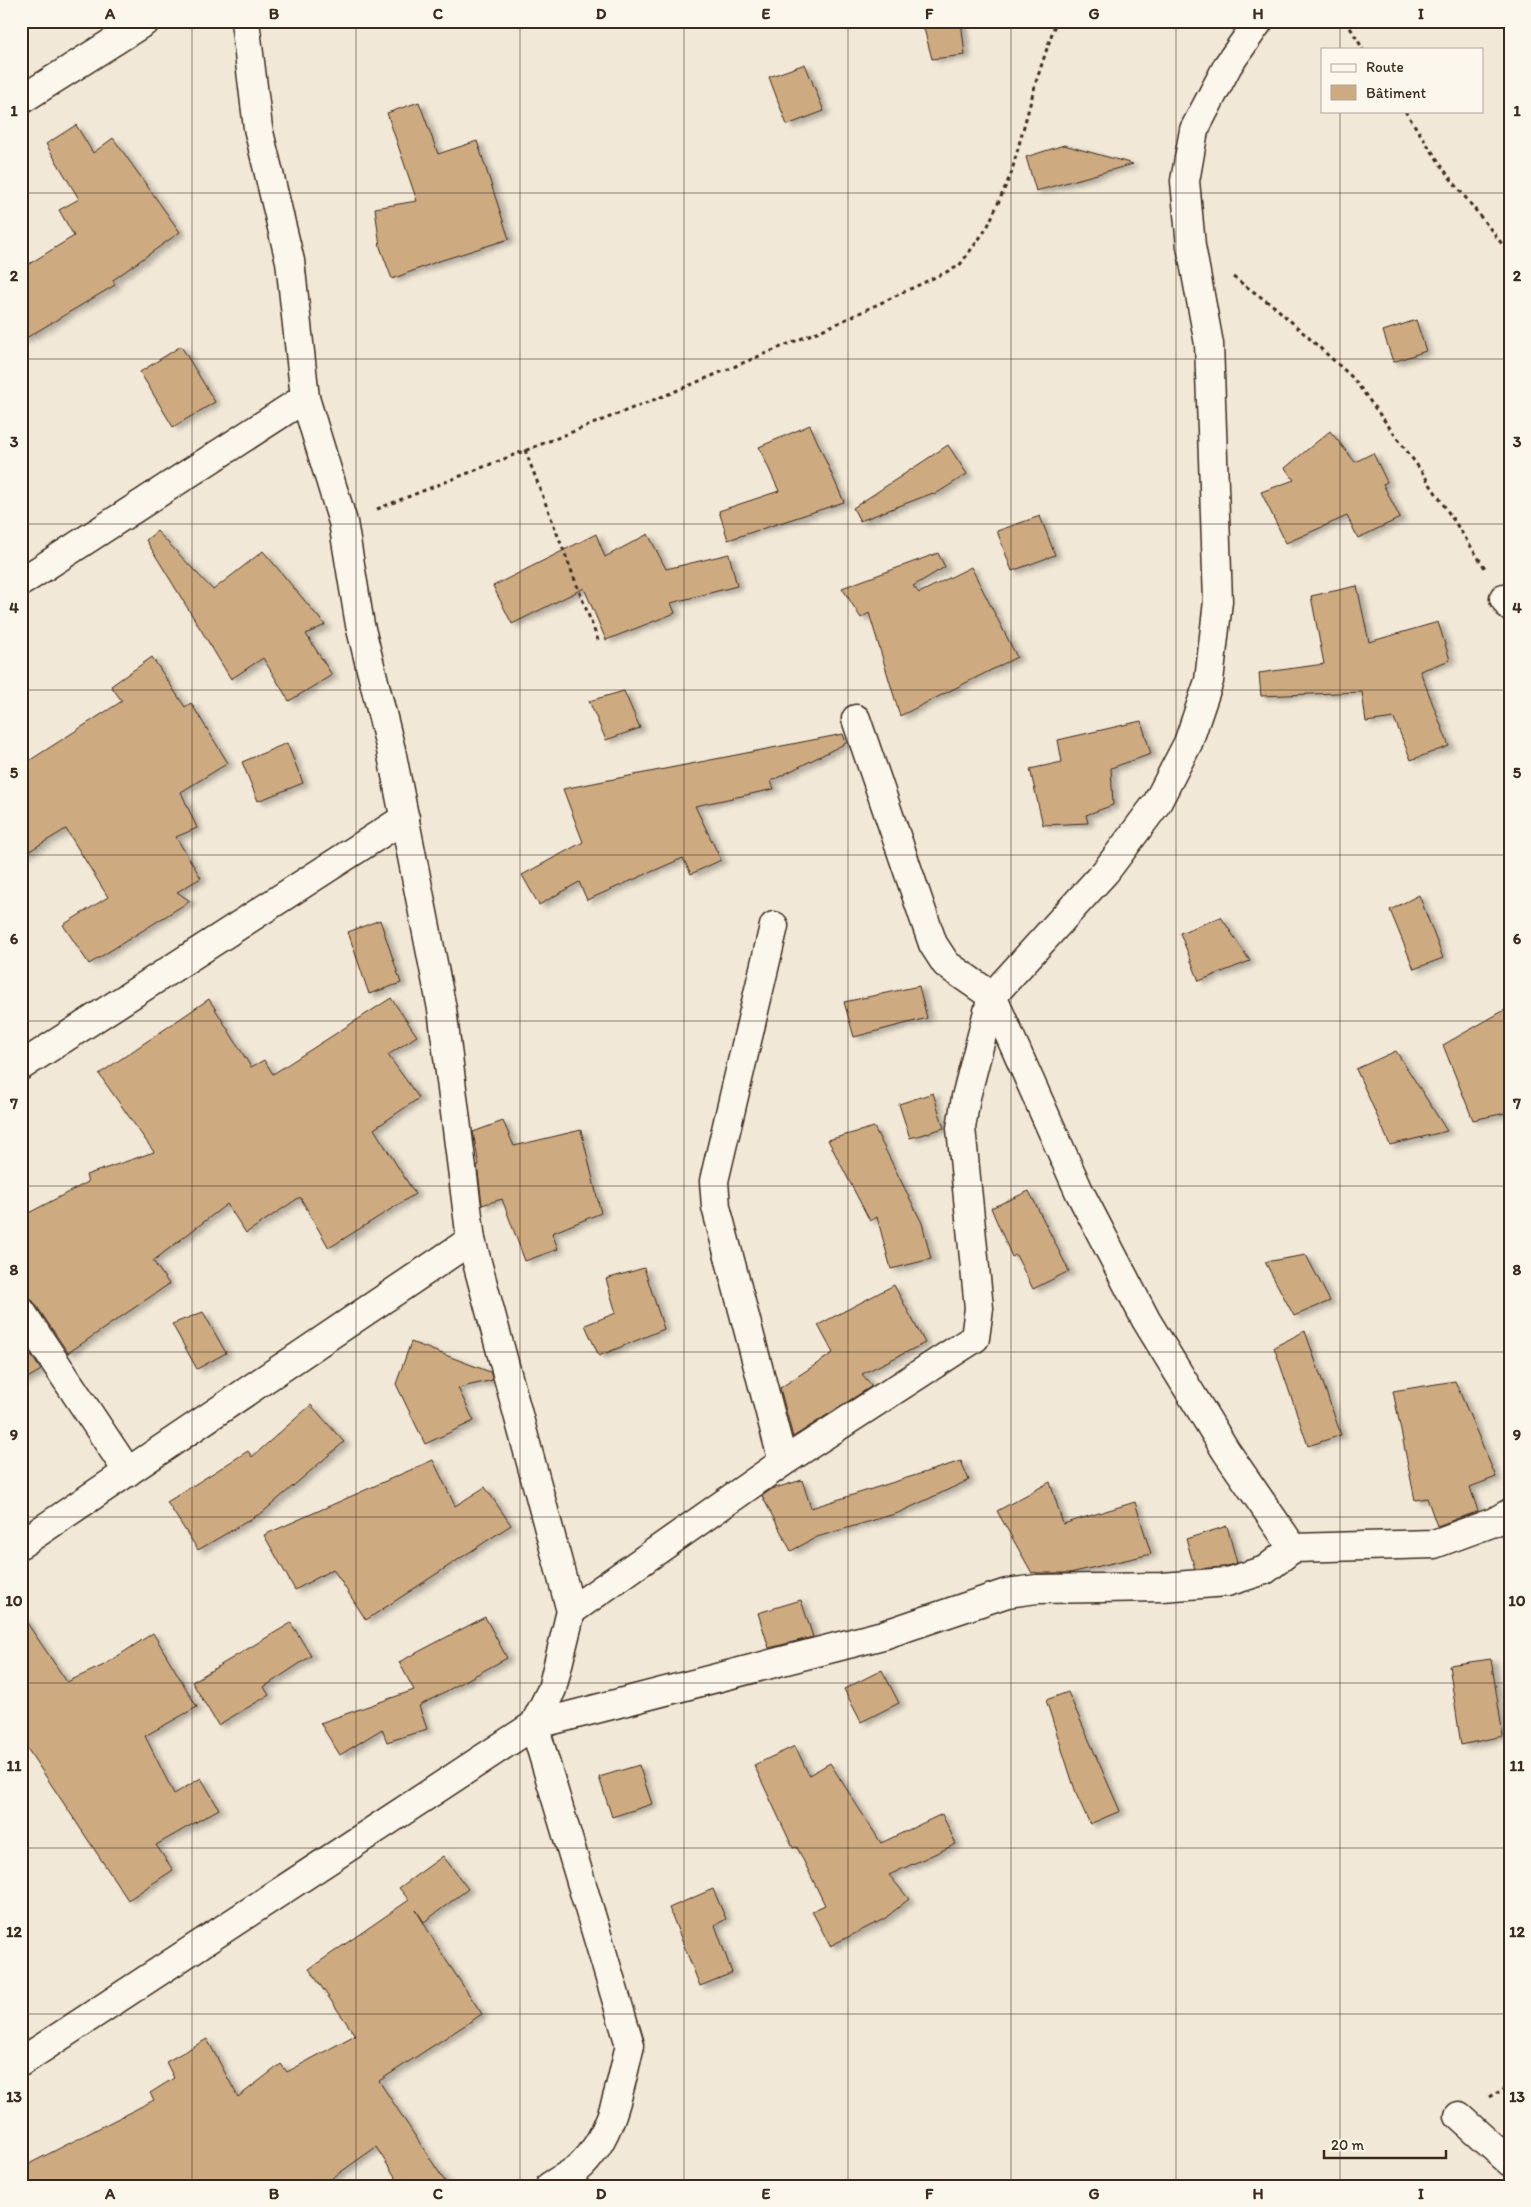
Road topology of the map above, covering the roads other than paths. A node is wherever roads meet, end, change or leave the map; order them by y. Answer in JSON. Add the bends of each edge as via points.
{"nodes":[{"id":1,"x":146,"y":21,"type":"edge"},
{"id":2,"x":245,"y":21,"type":"edge"},
{"id":3,"x":1259,"y":21,"type":"edge"},
{"id":4,"x":21,"y":100,"type":"edge"},
{"id":5,"x":305,"y":398,"type":"junction"},
{"id":6,"x":21,"y":582,"type":"edge"},
{"id":7,"x":856,"y":719,"type":"dead end"},
{"id":8,"x":405,"y":818,"type":"junction"},
{"id":9,"x":774,"y":926,"type":"dead end"},
{"id":10,"x":992,"y":996,"type":"junction"},
{"id":11,"x":21,"y":1066,"type":"edge"},
{"id":12,"x":470,"y":1240,"type":"junction"},
{"id":13,"x":21,"y":1310,"type":"edge"},
{"id":14,"x":783,"y":1462,"type":"junction"},
{"id":15,"x":128,"y":1472,"type":"junction"},
{"id":16,"x":1510,"y":1513,"type":"edge"},
{"id":17,"x":21,"y":1544,"type":"edge"},
{"id":18,"x":1293,"y":1548,"type":"junction"},
{"id":19,"x":570,"y":1611,"type":"junction"},
{"id":20,"x":534,"y":1724,"type":"junction"},
{"id":21,"x":21,"y":2062,"type":"edge"},
{"id":22,"x":1459,"y":2116,"type":"dead end"},
{"id":23,"x":1510,"y":2162,"type":"edge"},
{"id":24,"x":550,"y":2186,"type":"edge"}],
"edges":[{"from":1,"to":4,"type":"street"},
{"from":2,"to":5,"type":"street","via":[[258,128],[290,262]]},
{"from":3,"to":10,"type":"street","via":[[1228,65],[1194,130],[1185,181],[1192,246],[1209,344],[1218,601],[1209,681],[1188,744],[1156,803],[1106,871]]},
{"from":5,"to":6,"type":"street"},
{"from":5,"to":8,"type":"street","via":[[343,522],[360,624]]},
{"from":7,"to":10,"type":"street","via":[[933,944],[946,964]]},
{"from":8,"to":11,"type":"street"},
{"from":8,"to":12,"type":"street","via":[[442,1009]]},
{"from":9,"to":14,"type":"street","via":[[714,1181],[716,1207]]},
{"from":10,"to":14,"type":"street","via":[[960,1128],[979,1308],[975,1338]]},
{"from":10,"to":18,"type":"street","via":[[1079,1191],[1146,1320],[1226,1451]]},
{"from":12,"to":15,"type":"street"},
{"from":12,"to":19,"type":"street"},
{"from":13,"to":15,"type":"street"},
{"from":14,"to":19,"type":"street"},
{"from":15,"to":17,"type":"street"},
{"from":16,"to":18,"type":"street","via":[[1434,1544]]},
{"from":18,"to":20,"type":"street","via":[[1265,1570],[1227,1582],[1007,1593],[883,1635]]},
{"from":19,"to":20,"type":"street","via":[[552,1689]]},
{"from":20,"to":21,"type":"street"},
{"from":20,"to":24,"type":"street","via":[[630,2045],[618,2098],[602,2138],[582,2165]]},
{"from":22,"to":23,"type":"street"}]}
